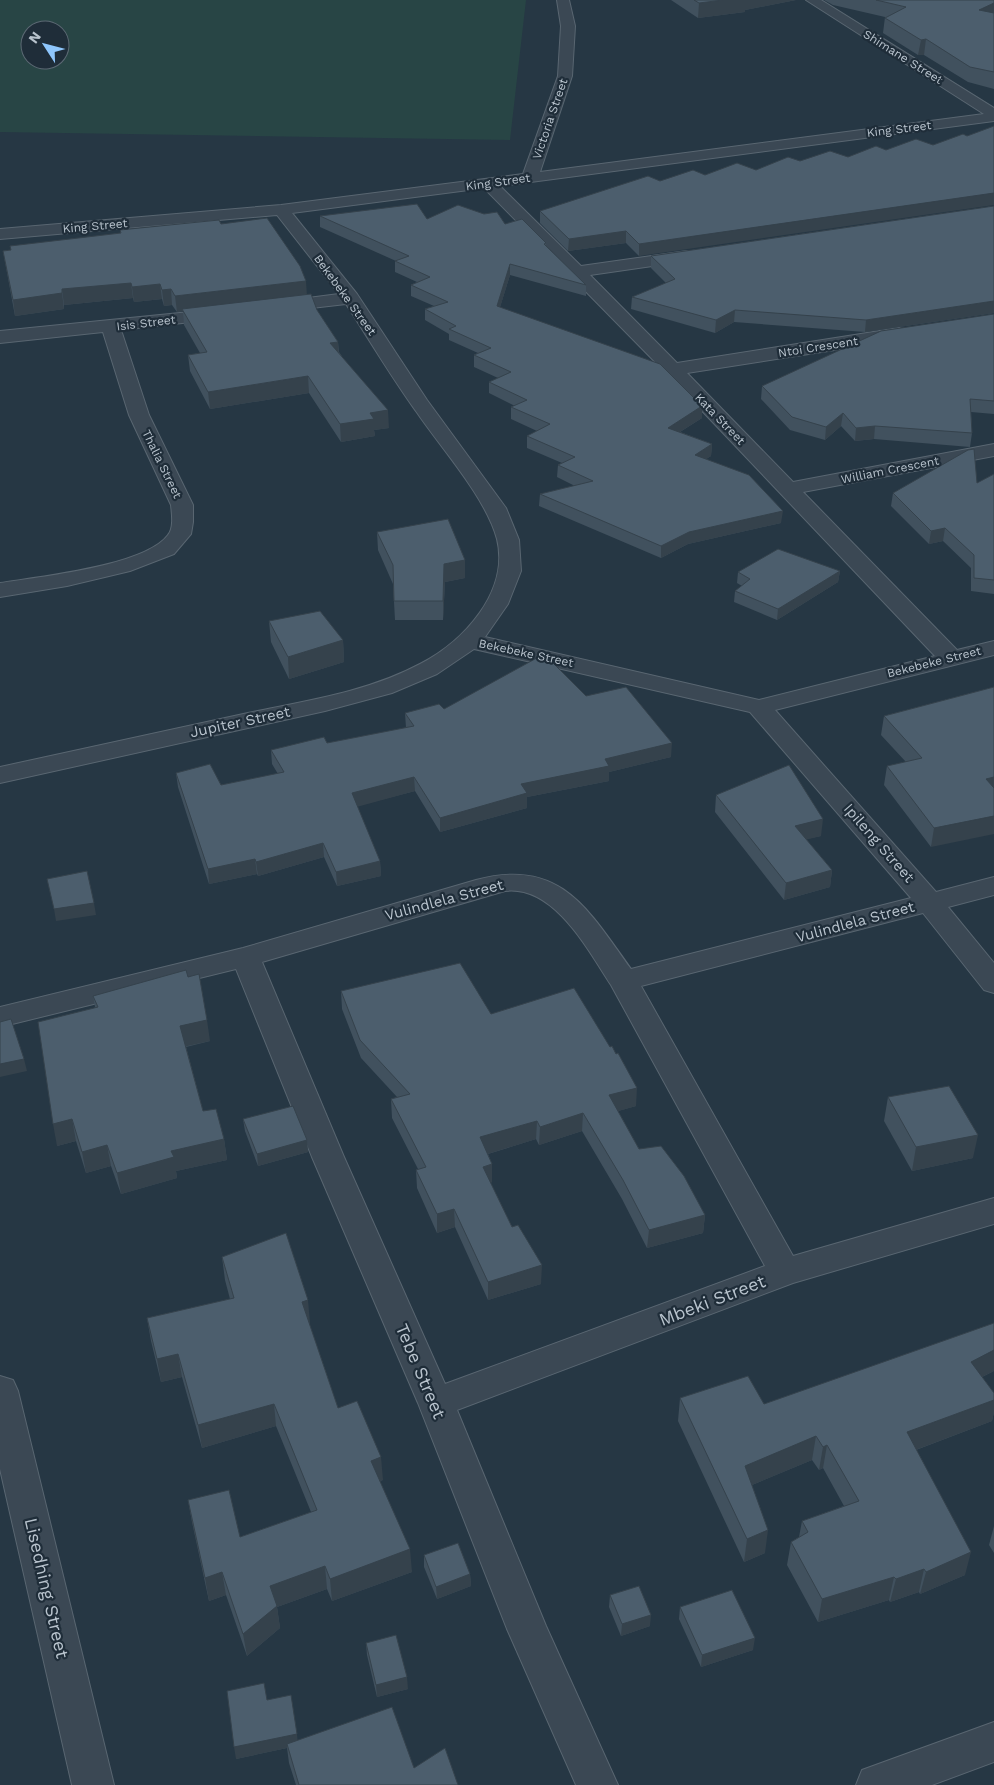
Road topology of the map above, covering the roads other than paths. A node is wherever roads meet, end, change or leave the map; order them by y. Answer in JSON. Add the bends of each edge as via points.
{"nodes":[{"id":1,"x":562,"y":0,"type":"edge"},
{"id":2,"x":812,"y":0,"type":"edge"},
{"id":3,"x":994,"y":115,"type":"edge"},
{"id":4,"x":530,"y":177,"type":"junction"},
{"id":5,"x":488,"y":183,"type":"junction"},
{"id":6,"x":281,"y":210,"type":"junction"},
{"id":7,"x":0,"y":234,"type":"edge"},
{"id":8,"x":704,"y":254,"type":"edge"},
{"id":9,"x":578,"y":272,"type":"junction"},
{"id":10,"x":351,"y":298,"type":"junction"},
{"id":11,"x":255,"y":310,"type":"edge"},
{"id":12,"x":236,"y":312,"type":"edge"},
{"id":13,"x":111,"y":327,"type":"junction"},
{"id":14,"x":916,"y":332,"type":"edge"},
{"id":15,"x":0,"y":337,"type":"edge"},
{"id":16,"x":673,"y":370,"type":"junction"},
{"id":17,"x":994,"y":450,"type":"edge"},
{"id":18,"x":787,"y":489,"type":"junction"},
{"id":19,"x":0,"y":590,"type":"edge"},
{"id":20,"x":470,"y":641,"type":"junction"},
{"id":21,"x":994,"y":648,"type":"edge"},
{"id":22,"x":950,"y":657,"type":"junction"},
{"id":23,"x":759,"y":708,"type":"junction"},
{"id":24,"x":0,"y":775,"type":"edge"},
{"id":25,"x":994,"y":886,"type":"edge"},
{"id":26,"x":929,"y":902,"type":"junction"},
{"id":27,"x":246,"y":957,"type":"junction"},
{"id":28,"x":624,"y":981,"type":"junction"},
{"id":29,"x":994,"y":984,"type":"edge"},
{"id":30,"x":0,"y":1017,"type":"edge"},
{"id":31,"x":994,"y":1210,"type":"edge"},
{"id":32,"x":786,"y":1272,"type":"junction"},
{"id":33,"x":0,"y":1392,"type":"edge"},
{"id":34,"x":436,"y":1403,"type":"junction"},
{"id":35,"x":994,"y":1742,"type":"edge"},
{"id":36,"x":93,"y":1785,"type":"edge"},
{"id":37,"x":597,"y":1785,"type":"edge"},
{"id":38,"x":877,"y":1785,"type":"edge"}],
"edges":[{"from":1,"to":4,"type":"street","name":"Victoria Street","via":[[568,26],[565,76]]},
{"from":2,"to":3,"type":"street","name":"Shimane Street"},
{"from":3,"to":4,"type":"street","name":"King Street"},
{"from":4,"to":5,"type":"street","name":"King Street"},
{"from":5,"to":6,"type":"street","name":"King Street"},
{"from":5,"to":9,"type":"street","name":"Kata Street"},
{"from":6,"to":7,"type":"street","name":"King Street"},
{"from":6,"to":10,"type":"street","name":"Bekebeke Street"},
{"from":8,"to":9,"type":"street"},
{"from":9,"to":16,"type":"street","name":"Kata Street"},
{"from":10,"to":11,"type":"street"},
{"from":10,"to":20,"type":"street","name":"Bekebeke Street","via":[[419,402],[495,508],[508,540],[510,571],[497,604]]},
{"from":12,"to":13,"type":"street","name":"Isis Street"},
{"from":13,"to":15,"type":"street","name":"Isis Street"},
{"from":13,"to":19,"type":"street","name":"Thalia Street","via":[[139,415],[182,505],[183,521],[178,538],[160,553],[125,566]]},
{"from":14,"to":16,"type":"street","name":"Ntoi Crescent"},
{"from":16,"to":18,"type":"street","name":"Kata Street"},
{"from":17,"to":18,"type":"street","name":"William Crescent"},
{"from":18,"to":22,"type":"street","name":"Kata Street"},
{"from":20,"to":23,"type":"street","name":"Bekebeke Street"},
{"from":20,"to":24,"type":"street","name":"Jupiter Street","via":[[429,669],[383,688],[325,704]]},
{"from":21,"to":22,"type":"street","name":"Bekebeke Street"},
{"from":22,"to":23,"type":"street","name":"Bekebeke Street"},
{"from":23,"to":26,"type":"street","name":"Ipileng Street"},
{"from":25,"to":26,"type":"street","name":"Vulindlela Street"},
{"from":26,"to":28,"type":"street","name":"Vulindlela Street"},
{"from":26,"to":29,"type":"street","name":"Ipileng Street"},
{"from":27,"to":28,"type":"street","name":"Vulindlela Street","via":[[486,886],[517,882],[556,896],[577,915]]},
{"from":27,"to":30,"type":"street","name":"Vulindlela Street"},
{"from":27,"to":34,"type":"street","name":"Tebe Street","via":[[328,1157]]},
{"from":28,"to":32,"type":"street"},
{"from":31,"to":32,"type":"street","name":"Mbeki Street"},
{"from":32,"to":34,"type":"street","name":"Mbeki Street"},
{"from":33,"to":36,"type":"street","name":"Lisedhing Street"},
{"from":34,"to":37,"type":"street","name":"Tebe Street","via":[[527,1629]]},
{"from":35,"to":38,"type":"street"}]}
